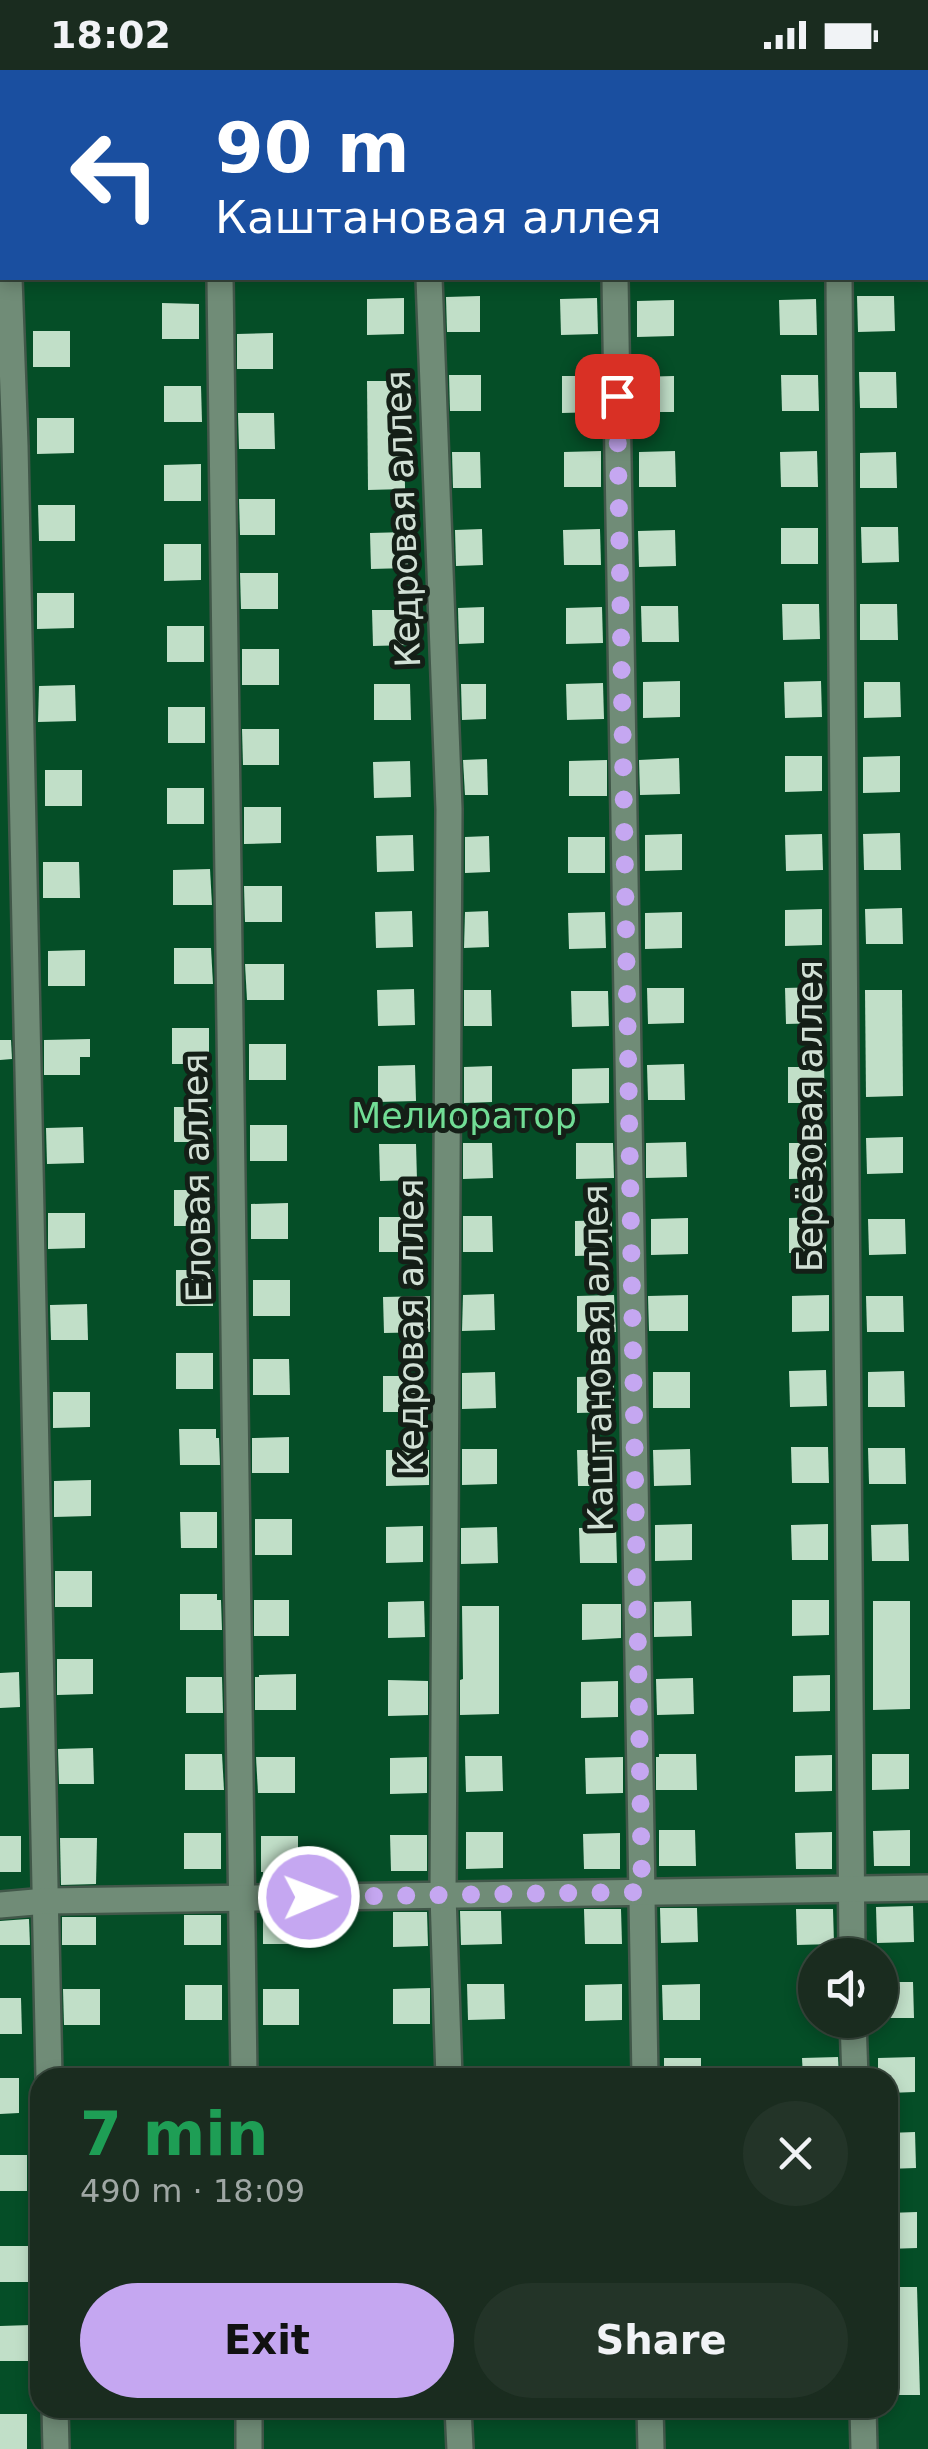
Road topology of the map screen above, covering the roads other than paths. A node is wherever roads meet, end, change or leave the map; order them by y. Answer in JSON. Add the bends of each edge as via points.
{"nodes":[{"id":1,"x":9,"y":280,"type":"edge"},
{"id":2,"x":220,"y":280,"type":"edge"},
{"id":3,"x":429,"y":280,"type":"edge"},
{"id":4,"x":615,"y":280,"type":"edge"},
{"id":5,"x":839,"y":280,"type":"edge"},
{"id":6,"x":928,"y":1888,"type":"edge"},
{"id":7,"x":850,"y":1889,"type":"junction"},
{"id":8,"x":642,"y":1892,"type":"junction"},
{"id":9,"x":443,"y":1895,"type":"junction"},
{"id":10,"x":242,"y":1898,"type":"junction"},
{"id":11,"x":46,"y":1901,"type":"junction"},
{"id":12,"x":0,"y":1904,"type":"edge"},
{"id":13,"x":851,"y":1938,"type":"edge"},
{"id":14,"x":853,"y":2038,"type":"edge"},
{"id":15,"x":49,"y":2068,"type":"edge"},
{"id":16,"x":244,"y":2068,"type":"edge"},
{"id":17,"x":449,"y":2068,"type":"edge"},
{"id":18,"x":645,"y":2068,"type":"edge"},
{"id":19,"x":854,"y":2068,"type":"edge"},
{"id":20,"x":55,"y":2418,"type":"edge"},
{"id":21,"x":249,"y":2418,"type":"edge"},
{"id":22,"x":458,"y":2418,"type":"edge"},
{"id":23,"x":650,"y":2418,"type":"edge"},
{"id":24,"x":863,"y":2418,"type":"edge"},
{"id":25,"x":56,"y":2449,"type":"edge"},
{"id":26,"x":250,"y":2449,"type":"edge"},
{"id":27,"x":460,"y":2449,"type":"edge"},
{"id":28,"x":651,"y":2449,"type":"edge"},
{"id":29,"x":864,"y":2449,"type":"edge"}],
"edges":[{"from":1,"to":11,"type":"street"},
{"from":2,"to":10,"type":"street","name":"Еловая аллея"},
{"from":3,"to":9,"type":"street","name":"Кедровая аллея","via":[[448,810]]},
{"from":4,"to":8,"type":"street","name":"Каштановая аллея"},
{"from":5,"to":7,"type":"street","name":"Берёзовая аллея"},
{"from":6,"to":7,"type":"street"},
{"from":7,"to":8,"type":"street"},
{"from":7,"to":13,"type":"street","name":"Берёзовая аллея"},
{"from":8,"to":9,"type":"street"},
{"from":8,"to":18,"type":"street","name":"Каштановая аллея"},
{"from":9,"to":10,"type":"street"},
{"from":9,"to":17,"type":"street","name":"Кедровая аллея"},
{"from":10,"to":11,"type":"street"},
{"from":10,"to":16,"type":"street","name":"Еловая аллея"},
{"from":11,"to":12,"type":"street"},
{"from":11,"to":15,"type":"street"},
{"from":14,"to":19,"type":"street"},
{"from":20,"to":25,"type":"street"},
{"from":21,"to":26,"type":"street"},
{"from":22,"to":27,"type":"street"},
{"from":23,"to":28,"type":"street"},
{"from":24,"to":29,"type":"street"}]}
